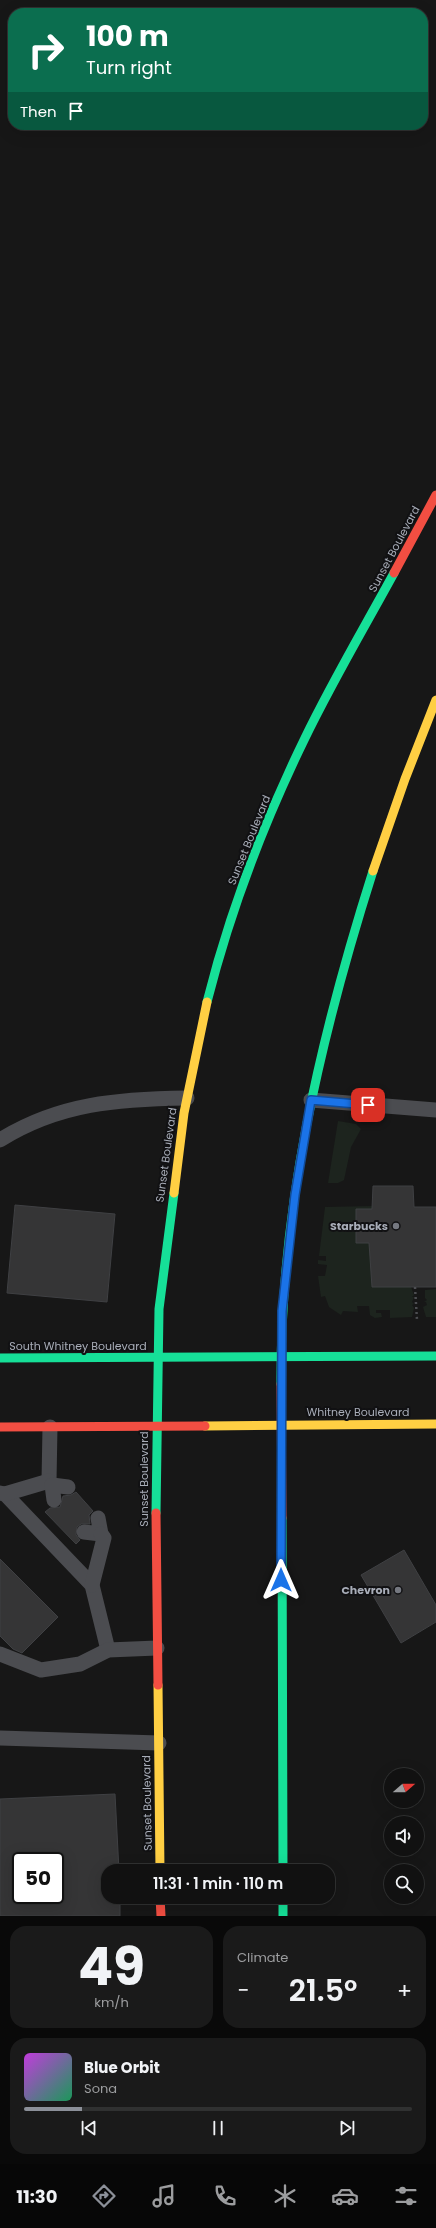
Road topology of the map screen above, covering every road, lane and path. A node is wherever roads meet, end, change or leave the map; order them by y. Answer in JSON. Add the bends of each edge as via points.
{"nodes":[{"id":1,"x":436,"y":495,"type":"edge"},
{"id":2,"x":436,"y":700,"type":"edge"},
{"id":3,"x":187,"y":1098,"type":"junction"},
{"id":4,"x":311,"y":1100,"type":"junction"},
{"id":5,"x":436,"y":1110,"type":"edge"},
{"id":6,"x":0,"y":1140,"type":"edge"},
{"id":7,"x":415,"y":1287,"type":"dead end"},
{"id":8,"x":417,"y":1320,"type":"dead end"},
{"id":9,"x":281,"y":1356,"type":"junction"},
{"id":10,"x":436,"y":1356,"type":"edge"},
{"id":11,"x":0,"y":1358,"type":"edge"},
{"id":12,"x":157,"y":1358,"type":"junction"},
{"id":13,"x":281,"y":1424,"type":"junction"},
{"id":14,"x":436,"y":1424,"type":"edge"},
{"id":15,"x":156,"y":1425,"type":"junction"},
{"id":16,"x":0,"y":1427,"type":"edge"},
{"id":17,"x":50,"y":1427,"type":"junction"},
{"id":18,"x":50,"y":1483,"type":"junction"},
{"id":19,"x":68,"y":1487,"type":"dead end"},
{"id":20,"x":3,"y":1494,"type":"edge"},
{"id":21,"x":54,"y":1500,"type":"dead end"},
{"id":22,"x":98,"y":1518,"type":"dead end"},
{"id":23,"x":84,"y":1532,"type":"dead end"},
{"id":24,"x":101,"y":1534,"type":"junction"},
{"id":25,"x":92,"y":1586,"type":"junction"},
{"id":26,"x":158,"y":1648,"type":"junction"},
{"id":27,"x":108,"y":1650,"type":"junction"},
{"id":28,"x":0,"y":1654,"type":"edge"},
{"id":29,"x":0,"y":1738,"type":"edge"},
{"id":30,"x":159,"y":1744,"type":"junction"},
{"id":31,"x":160,"y":1864,"type":"edge"},
{"id":32,"x":283,"y":1864,"type":"edge"},
{"id":33,"x":160,"y":1904,"type":"edge"},
{"id":34,"x":283,"y":1904,"type":"edge"},
{"id":35,"x":161,"y":1916,"type":"edge"},
{"id":36,"x":283,"y":1916,"type":"edge"}],
"edges":[{"from":1,"to":3,"type":"main road","name":"Sunset Boulevard","via":[[304,738],[255,850],[218,958]]},
{"from":2,"to":4,"type":"main road","via":[[372,872],[335,992]]},
{"from":3,"to":6,"type":"lane","via":[[126,1099],[70,1109],[23,1125]]},
{"from":3,"to":12,"type":"main road","name":"Sunset Boulevard","via":[[161,1291]]},
{"from":4,"to":5,"type":"lane"},
{"from":4,"to":9,"type":"main road","via":[[295,1195],[282,1311]]},
{"from":7,"to":8,"type":"path"},
{"from":9,"to":10,"type":"main road"},
{"from":9,"to":12,"type":"main road","name":"South Whitney Boulevard"},
{"from":9,"to":13,"type":"main road"},
{"from":11,"to":12,"type":"main road","name":"South Whitney Boulevard"},
{"from":12,"to":15,"type":"main road","name":"Sunset Boulevard"},
{"from":13,"to":14,"type":"main road","name":"Whitney Boulevard"},
{"from":13,"to":15,"type":"main road","name":"Whitney Boulevard"},
{"from":13,"to":32,"type":"main road"},
{"from":15,"to":17,"type":"main road"},
{"from":15,"to":26,"type":"main road","name":"Sunset Boulevard"},
{"from":16,"to":17,"type":"main road"},
{"from":17,"to":18,"type":"lane"},
{"from":18,"to":19,"type":"lane"},
{"from":18,"to":20,"type":"lane"},
{"from":18,"to":21,"type":"lane"},
{"from":20,"to":25,"type":"lane"},
{"from":22,"to":24,"type":"lane"},
{"from":23,"to":24,"type":"lane"},
{"from":24,"to":25,"type":"lane","via":[[104,1538]]},
{"from":25,"to":27,"type":"lane"},
{"from":26,"to":27,"type":"lane"},
{"from":26,"to":30,"type":"main road","name":"Sunset Boulevard"},
{"from":27,"to":28,"type":"lane","via":[[80,1664],[41,1670]]},
{"from":29,"to":30,"type":"lane"},
{"from":30,"to":31,"type":"main road","name":"Sunset Boulevard"},
{"from":33,"to":35,"type":"main road"},
{"from":34,"to":36,"type":"main road"}]}
